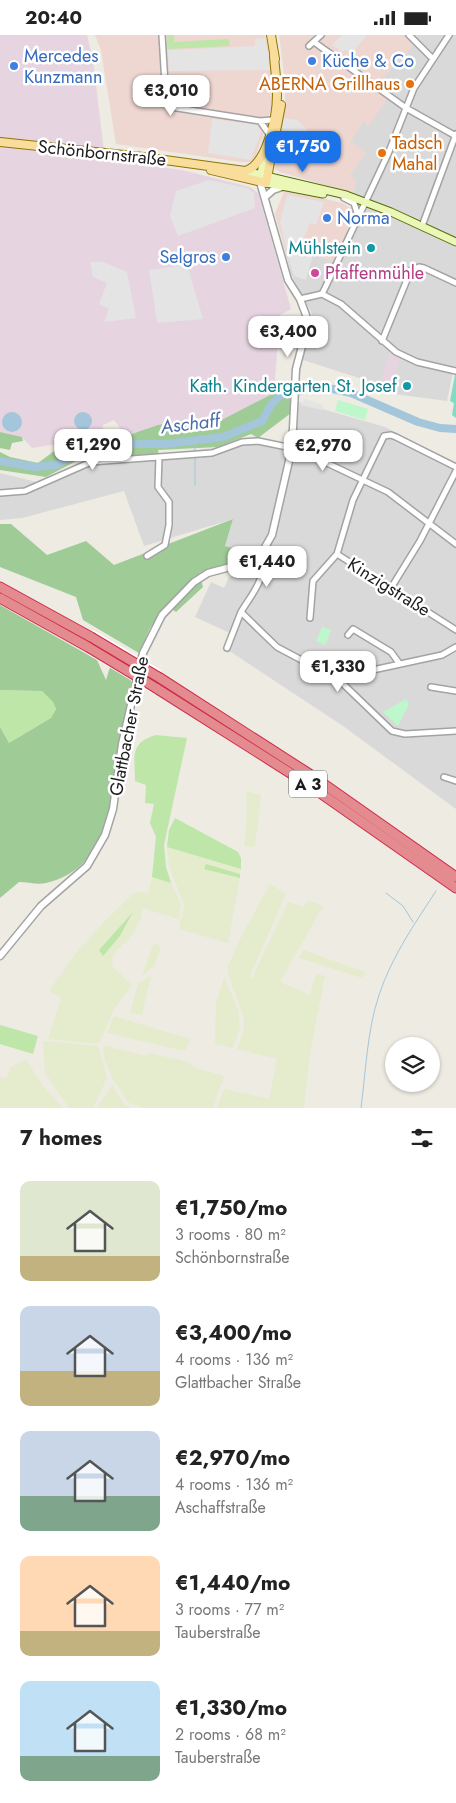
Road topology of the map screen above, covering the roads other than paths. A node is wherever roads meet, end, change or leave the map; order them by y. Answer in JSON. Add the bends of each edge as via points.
{"nodes":[{"id":1,"x":162,"y":35,"type":"edge"},
{"id":2,"x":269,"y":35,"type":"edge"},
{"id":3,"x":275,"y":35,"type":"edge"},
{"id":4,"x":321,"y":35,"type":"edge"},
{"id":5,"x":409,"y":35,"type":"edge"},
{"id":6,"x":449,"y":35,"type":"edge"},
{"id":7,"x":314,"y":42,"type":"junction"},
{"id":8,"x":309,"y":46,"type":"dead end"},
{"id":9,"x":433,"y":59,"type":"junction"},
{"id":10,"x":276,"y":71,"type":"junction"},
{"id":11,"x":406,"y":108,"type":"junction"},
{"id":12,"x":272,"y":120,"type":"junction"},
{"id":13,"x":260,"y":121,"type":"junction"},
{"id":14,"x":269,"y":134,"type":"junction"},
{"id":15,"x":455,"y":134,"type":"edge"},
{"id":16,"x":0,"y":143,"type":"edge"},
{"id":17,"x":265,"y":154,"type":"junction"},
{"id":18,"x":178,"y":161,"type":"junction"},
{"id":19,"x":245,"y":171,"type":"junction"},
{"id":20,"x":263,"y":179,"type":"junction"},
{"id":21,"x":282,"y":187,"type":"junction"},
{"id":22,"x":344,"y":198,"type":"junction"},
{"id":23,"x":265,"y":199,"type":"junction"},
{"id":24,"x":365,"y":202,"type":"junction"},
{"id":25,"x":358,"y":216,"type":"junction"},
{"id":26,"x":422,"y":226,"type":"junction"},
{"id":27,"x":456,"y":242,"type":"edge"},
{"id":28,"x":456,"y":283,"type":"edge"},
{"id":29,"x":322,"y":294,"type":"junction"},
{"id":30,"x":300,"y":299,"type":"junction"},
{"id":31,"x":382,"y":341,"type":"junction"},
{"id":32,"x":456,"y":371,"type":"edge"},
{"id":33,"x":292,"y":448,"type":"junction"},
{"id":34,"x":159,"y":457,"type":"junction"},
{"id":35,"x":456,"y":469,"type":"edge"},
{"id":36,"x":362,"y":479,"type":"junction"},
{"id":37,"x":0,"y":493,"type":"edge"},
{"id":38,"x":430,"y":522,"type":"junction"},
{"id":39,"x":456,"y":544,"type":"edge"},
{"id":40,"x":337,"y":554,"type":"junction"},
{"id":41,"x":260,"y":555,"type":"junction"},
{"id":42,"x":147,"y":556,"type":"dead end"},
{"id":43,"x":0,"y":587,"type":"edge"},
{"id":44,"x":391,"y":587,"type":"junction"},
{"id":45,"x":0,"y":598,"type":"edge"},
{"id":46,"x":241,"y":612,"type":"junction"},
{"id":47,"x":310,"y":618,"type":"dead end"},
{"id":48,"x":456,"y":630,"type":"edge"},
{"id":49,"x":348,"y":635,"type":"dead end"},
{"id":50,"x":456,"y":647,"type":"edge"},
{"id":51,"x":227,"y":648,"type":"dead end"},
{"id":52,"x":399,"y":663,"type":"junction"},
{"id":53,"x":339,"y":680,"type":"junction"},
{"id":54,"x":431,"y":687,"type":"dead end"},
{"id":55,"x":456,"y":691,"type":"edge"},
{"id":56,"x":456,"y":731,"type":"edge"},
{"id":57,"x":444,"y":777,"type":"dead end"},
{"id":58,"x":456,"y":781,"type":"edge"},
{"id":59,"x":456,"y":877,"type":"edge"},
{"id":60,"x":456,"y":888,"type":"edge"},
{"id":61,"x":0,"y":956,"type":"edge"}],
"edges":[{"from":1,"to":13,"type":"street","via":[[169,105],[177,109]]},
{"from":2,"to":10,"type":"main road"},
{"from":2,"to":10,"type":"main road"},
{"from":3,"to":10,"type":"main road"},
{"from":4,"to":7,"type":"street"},
{"from":5,"to":9,"type":"street"},
{"from":6,"to":9,"type":"street"},
{"from":7,"to":8,"type":"street"},
{"from":7,"to":11,"type":"street"},
{"from":9,"to":11,"type":"street","via":[[416,84]]},
{"from":10,"to":12,"type":"main road","via":[[277,95]]},
{"from":10,"to":20,"type":"main road","via":[[281,91],[280,112]]},
{"from":11,"to":15,"type":"street"},
{"from":11,"to":24,"type":"street"},
{"from":12,"to":13,"type":"street"},
{"from":12,"to":14,"type":"main road"},
{"from":13,"to":14,"type":"street"},
{"from":14,"to":17,"type":"main road"},
{"from":15,"to":26,"type":"street"},
{"from":16,"to":18,"type":"main road","name":"Schönbornstraße"},
{"from":17,"to":19,"type":"main road","via":[[258,165]]},
{"from":17,"to":20,"type":"main road"},
{"from":18,"to":19,"type":"main road","name":"Schönbornstraße"},
{"from":18,"to":20,"type":"main road","name":"Schönbornstraße"},
{"from":19,"to":20,"type":"main road","name":"Schönbornstraße"},
{"from":20,"to":21,"type":"main road","name":"Schönbornstraße"},
{"from":20,"to":23,"type":"street"},
{"from":20,"to":24,"type":"main road","name":"Schönbornstraße"},
{"from":21,"to":22,"type":"main road","name":"Schönbornstraße"},
{"from":21,"to":23,"type":"street","via":[[273,190]]},
{"from":22,"to":24,"type":"main road","name":"Schönbornstraße"},
{"from":22,"to":25,"type":"street","via":[[354,203]]},
{"from":23,"to":30,"type":"street","via":[[288,280]]},
{"from":24,"to":25,"type":"street"},
{"from":24,"to":26,"type":"main road"},
{"from":25,"to":29,"type":"street"},
{"from":26,"to":27,"type":"main road"},
{"from":28,"to":31,"type":"street","via":[[424,268],[411,270]]},
{"from":29,"to":30,"type":"street"},
{"from":29,"to":31,"type":"street","via":[[348,310]]},
{"from":30,"to":33,"type":"street","via":[[307,327],[296,369]]},
{"from":31,"to":32,"type":"street","via":[[417,362]]},
{"from":33,"to":34,"type":"street","via":[[250,441],[219,452]]},
{"from":33,"to":36,"type":"street"},
{"from":33,"to":41,"type":"street","via":[[274,528]]},
{"from":34,"to":37,"type":"street","via":[[90,461],[25,491]]},
{"from":34,"to":42,"type":"street","via":[[158,487],[169,503],[169,525],[165,545]]},
{"from":35,"to":36,"type":"street","name":"Kinzigstraße","via":[[411,443],[386,435]]},
{"from":35,"to":38,"type":"street"},
{"from":36,"to":38,"type":"street","via":[[388,492]]},
{"from":36,"to":40,"type":"street","name":"Kinzigstraße"},
{"from":38,"to":39,"type":"street"},
{"from":38,"to":44,"type":"street"},
{"from":40,"to":44,"type":"street","name":"Kinzigstraße"},
{"from":40,"to":47,"type":"street","via":[[313,581]]},
{"from":41,"to":46,"type":"street","via":[[264,563],[261,577]]},
{"from":41,"to":61,"type":"street","name":"Glattbacher Straße","via":[[247,564],[208,573],[194,582],[162,615],[143,653],[105,835],[87,866],[41,906]]},
{"from":43,"to":59,"type":"highway","number":"A 3","bridge":true,"via":[[160,678],[311,775]]},
{"from":44,"to":48,"type":"street","name":"Kinzigstraße"},
{"from":45,"to":60,"type":"highway","number":"A 3","bridge":true,"via":[[156,688],[306,783]]},
{"from":46,"to":51,"type":"street"},
{"from":46,"to":53,"type":"street","via":[[277,647]]},
{"from":49,"to":52,"type":"street","via":[[353,629],[391,652]]},
{"from":50,"to":52,"type":"street","via":[[442,655]]},
{"from":52,"to":53,"type":"street"},
{"from":53,"to":56,"type":"street","via":[[392,731],[405,734]]},
{"from":54,"to":55,"type":"street"},
{"from":57,"to":58,"type":"street"}]}
